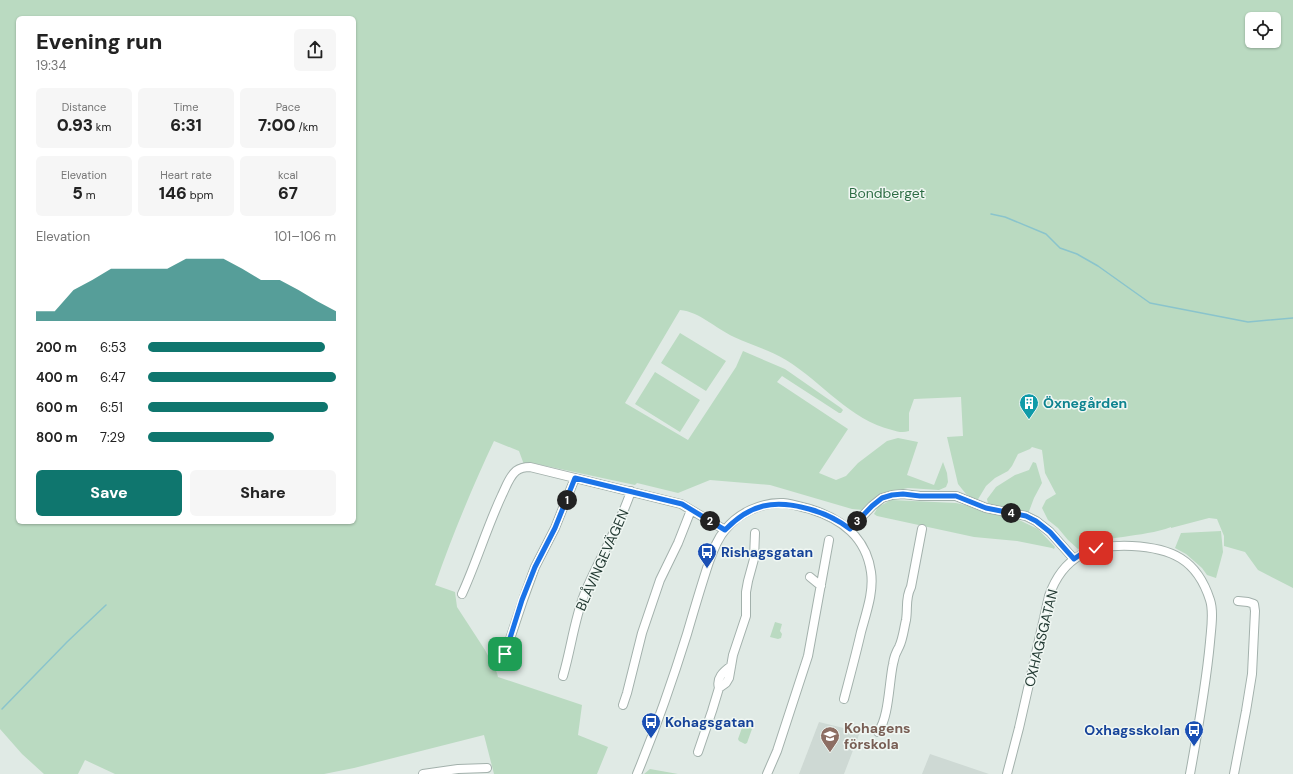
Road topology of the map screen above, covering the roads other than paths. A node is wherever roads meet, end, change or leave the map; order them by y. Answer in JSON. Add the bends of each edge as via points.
{"nodes":[{"id":1,"x":575,"y":478,"type":"junction"},
{"id":2,"x":631,"y":491,"type":"junction"},
{"id":3,"x":691,"y":510,"type":"junction"},
{"id":4,"x":850,"y":529,"type":"junction"},
{"id":5,"x":922,"y":529,"type":"dead end"},
{"id":6,"x":725,"y":530,"type":"junction"},
{"id":7,"x":754,"y":533,"type":"dead end"},
{"id":8,"x":829,"y":540,"type":"dead end"},
{"id":9,"x":1074,"y":559,"type":"junction"},
{"id":10,"x":810,"y":577,"type":"dead end"},
{"id":11,"x":821,"y":586,"type":"junction"},
{"id":12,"x":462,"y":594,"type":"dead end"},
{"id":13,"x":1238,"y":601,"type":"dead end"},
{"id":14,"x":505,"y":654,"type":"dead end"},
{"id":15,"x":563,"y":676,"type":"dead end"},
{"id":16,"x":844,"y":699,"type":"dead end"},
{"id":17,"x":623,"y":705,"type":"dead end"},
{"id":18,"x":878,"y":732,"type":"dead end"},
{"id":19,"x":698,"y":752,"type":"dead end"},
{"id":20,"x":487,"y":768,"type":"dead end"},
{"id":21,"x":423,"y":774,"type":"edge"},
{"id":22,"x":638,"y":774,"type":"edge"},
{"id":23,"x":767,"y":774,"type":"edge"},
{"id":24,"x":1007,"y":774,"type":"edge"},
{"id":25,"x":1190,"y":774,"type":"edge"},
{"id":26,"x":1234,"y":774,"type":"edge"}],
"edges":[{"from":1,"to":2,"type":"street"},
{"from":1,"to":12,"type":"street","via":[[530,467],[520,468],[510,477]]},
{"from":1,"to":14,"type":"street","via":[[555,528],[535,567]]},
{"from":2,"to":3,"type":"street","via":[[682,504]]},
{"from":2,"to":15,"type":"street","name":"BLÅVINGEVÄGEN","via":[[584,596]]},
{"from":3,"to":6,"type":"street"},
{"from":3,"to":17,"type":"street","via":[[660,580],[642,633]]},
{"from":4,"to":6,"type":"street","via":[[830,516],[784,503],[758,507],[742,515]]},
{"from":4,"to":9,"type":"street","via":[[882,498],[903,494],[956,496],[986,508],[1026,516],[1036,521],[1050,532]]},
{"from":4,"to":16,"type":"street","via":[[864,548],[869,561],[871,589]]},
{"from":5,"to":18,"type":"street","via":[[906,602],[906,621],[893,664],[888,703]]},
{"from":6,"to":22,"type":"street","via":[[716,544],[707,569],[666,700]]},
{"from":7,"to":19,"type":"street","via":[[754,559],[746,592],[746,616],[729,678],[719,688]]},
{"from":8,"to":11,"type":"street"},
{"from":9,"to":24,"type":"street","name":"OXHAGSGATAN","via":[[1063,569],[1049,596]]},
{"from":9,"to":25,"type":"street","name":"OXHAGSGATAN","via":[[1084,552],[1109,546],[1162,549],[1181,557],[1199,576],[1206,588],[1211,601],[1211,628],[1206,683]]},
{"from":10,"to":11,"type":"street"},
{"from":11,"to":23,"type":"street","via":[[808,656]]},
{"from":13,"to":26,"type":"street","via":[[1254,604],[1255,611],[1252,674]]},
{"from":20,"to":21,"type":"street"}]}
